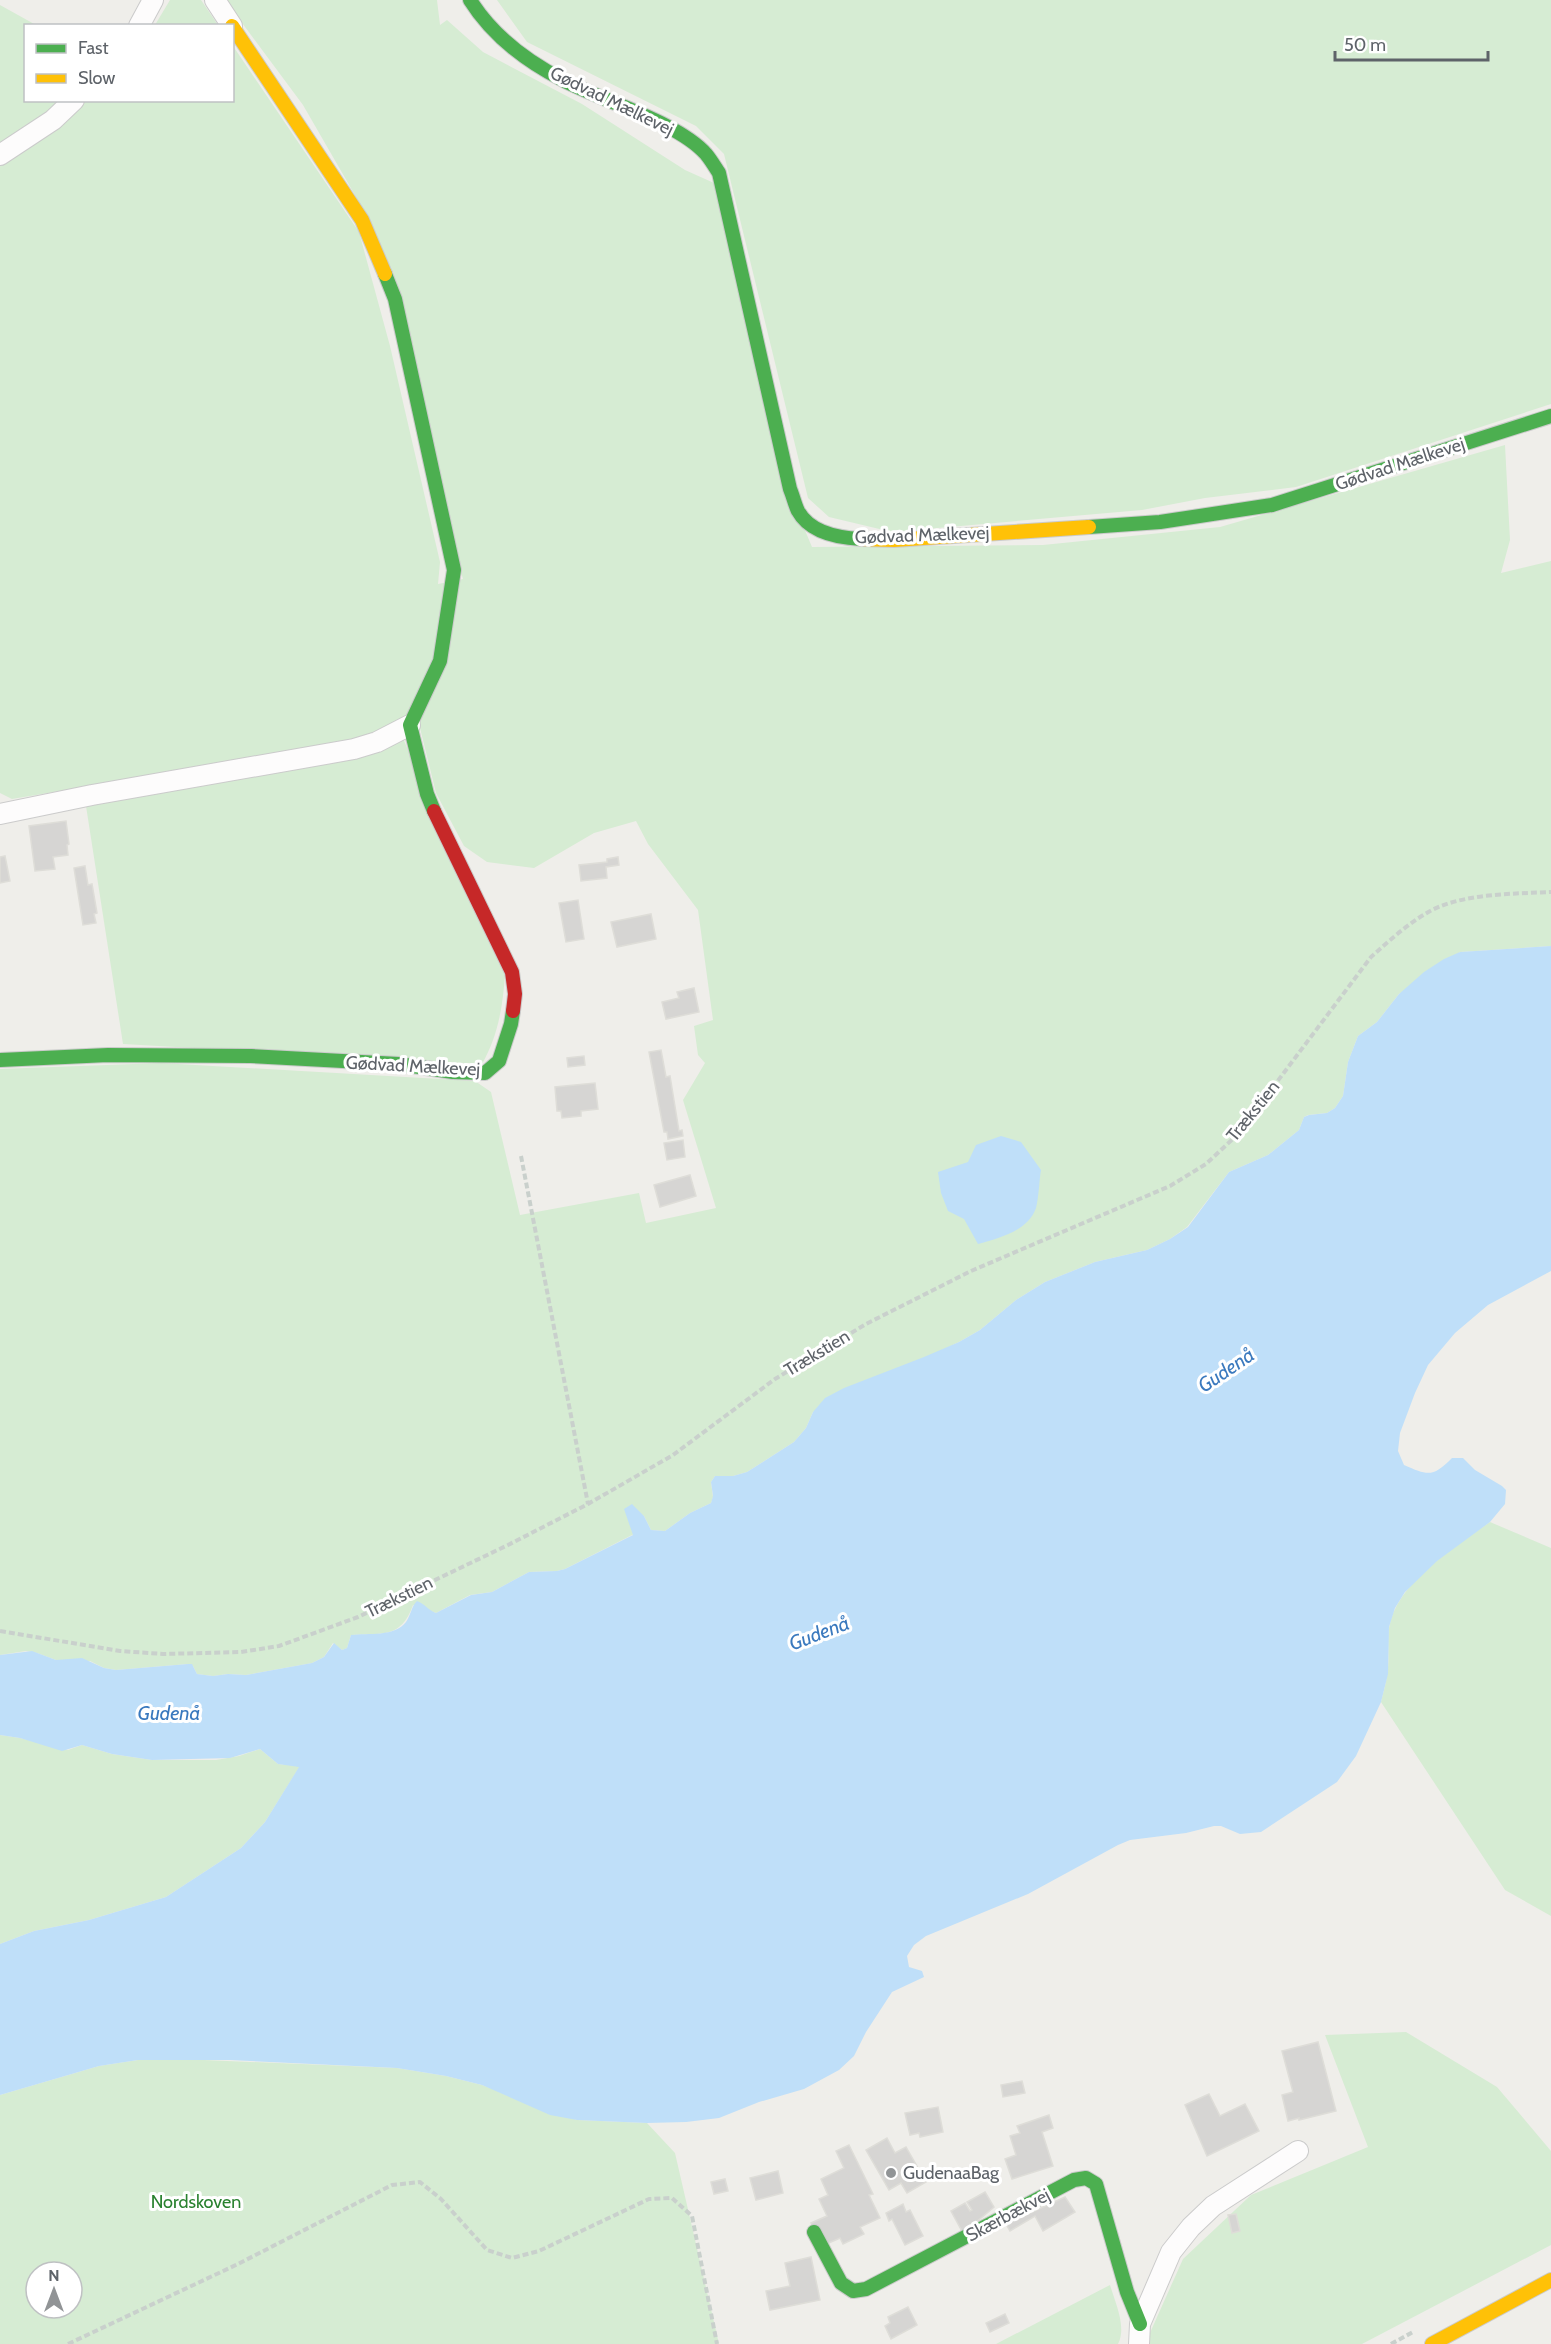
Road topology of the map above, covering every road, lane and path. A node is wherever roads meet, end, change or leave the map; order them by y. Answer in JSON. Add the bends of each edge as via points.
{"nodes":[{"id":1,"x":153,"y":0,"type":"edge"},
{"id":2,"x":215,"y":0,"type":"edge"},
{"id":3,"x":470,"y":0,"type":"edge"},
{"id":4,"x":140,"y":24,"type":"edge"},
{"id":5,"x":231,"y":24,"type":"edge"},
{"id":6,"x":234,"y":29,"type":"edge"},
{"id":7,"x":72,"y":102,"type":"edge"},
{"id":8,"x":0,"y":155,"type":"edge"},
{"id":9,"x":1551,"y":416,"type":"edge"},
{"id":10,"x":410,"y":725,"type":"junction"},
{"id":11,"x":0,"y":814,"type":"edge"},
{"id":12,"x":1551,"y":892,"type":"edge"},
{"id":13,"x":0,"y":1060,"type":"edge"},
{"id":14,"x":521,"y":1156,"type":"dead end"},
{"id":15,"x":588,"y":1504,"type":"junction"},
{"id":16,"x":0,"y":1631,"type":"edge"},
{"id":17,"x":1298,"y":2151,"type":"dead end"},
{"id":18,"x":814,"y":2232,"type":"dead end"},
{"id":19,"x":1551,"y":2280,"type":"edge"},
{"id":20,"x":1140,"y":2324,"type":"junction"},
{"id":21,"x":68,"y":2344,"type":"edge"},
{"id":22,"x":717,"y":2344,"type":"edge"},
{"id":23,"x":1139,"y":2344,"type":"edge"},
{"id":24,"x":1432,"y":2344,"type":"edge"}],
"edges":[{"from":1,"to":4,"type":"street"},
{"from":2,"to":5,"type":"street"},
{"from":3,"to":9,"type":"street","name":"Gødvad Mælkevej","via":[[511,47],[562,80],[680,133],[705,153],[719,173],[790,489],[799,513],[825,533],[844,538],[894,540],[1160,522],[1272,505]]},
{"from":6,"to":10,"type":"street","via":[[362,220],[395,299],[454,570],[440,661]]},
{"from":7,"to":8,"type":"street","via":[[53,120]]},
{"from":10,"to":11,"type":"street","via":[[354,749]]},
{"from":10,"to":13,"type":"street","name":"Gødvad Mælkevej","via":[[427,794],[441,829],[512,972],[515,994],[511,1024],[499,1061],[485,1073],[251,1056],[108,1055]]},
{"from":12,"to":15,"type":"path","name":"Trækstien","via":[[1470,898],[1426,912],[1371,957],[1237,1135],[1206,1164],[1170,1186],[971,1271],[866,1324],[775,1379],[673,1455]]},
{"from":14,"to":15,"type":"path"},
{"from":15,"to":16,"type":"path","name":"Trækstien","via":[[358,1617],[279,1646],[241,1652],[163,1654],[120,1651]]},
{"from":17,"to":20,"type":"street","name":"Skærbækvej","via":[[1213,2206],[1191,2227],[1171,2252]]},
{"from":18,"to":20,"type":"street","name":"Skærbækvej","via":[[841,2283],[853,2291],[866,2289],[1074,2180],[1086,2178],[1096,2184]]},
{"from":19,"to":24,"type":"street"},
{"from":20,"to":23,"type":"street","name":"Skærbækvej"},
{"from":21,"to":22,"type":"path","via":[[238,2264],[392,2185],[420,2182],[441,2199],[487,2250],[512,2258],[539,2252],[649,2199],[672,2198],[692,2216]]}]}
